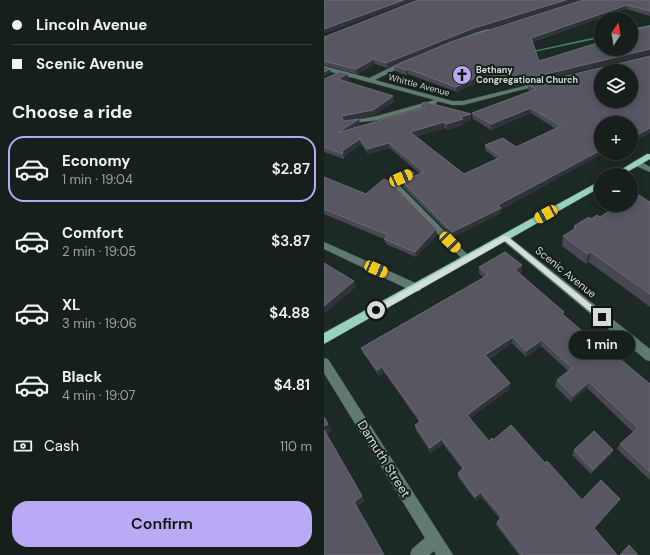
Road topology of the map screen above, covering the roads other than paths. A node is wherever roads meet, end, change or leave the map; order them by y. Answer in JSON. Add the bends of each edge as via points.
{"nodes":[{"id":1,"x":494,"y":29,"type":"edge"},
{"id":2,"x":448,"y":43,"type":"edge"},
{"id":3,"x":437,"y":47,"type":"edge"},
{"id":4,"x":324,"y":68,"type":"edge"},
{"id":5,"x":339,"y":73,"type":"junction"},
{"id":6,"x":333,"y":76,"type":"edge"},
{"id":7,"x":368,"y":81,"type":"junction"},
{"id":8,"x":547,"y":83,"type":"edge"},
{"id":9,"x":439,"y":100,"type":"junction"},
{"id":10,"x":347,"y":123,"type":"edge"},
{"id":11,"x":650,"y":156,"type":"edge"},
{"id":12,"x":637,"y":163,"type":"junction"},
{"id":13,"x":628,"y":168,"type":"edge"},
{"id":14,"x":650,"y":170,"type":"edge"},
{"id":15,"x":411,"y":173,"type":"dead end"},
{"id":16,"x":594,"y":188,"type":"edge"},
{"id":17,"x":505,"y":238,"type":"junction"},
{"id":18,"x":324,"y":245,"type":"edge"},
{"id":19,"x":467,"y":259,"type":"junction"},
{"id":20,"x":416,"y":288,"type":"junction"},
{"id":21,"x":324,"y":339,"type":"edge"},
{"id":22,"x":650,"y":356,"type":"edge"},
{"id":23,"x":324,"y":363,"type":"edge"},
{"id":24,"x":434,"y":539,"type":"junction"},
{"id":25,"x":418,"y":555,"type":"edge"},
{"id":26,"x":445,"y":555,"type":"edge"}],
"edges":[{"from":1,"to":2,"type":"street"},
{"from":3,"to":7,"type":"street"},
{"from":4,"to":5,"type":"street","name":"Whittle Avenue"},
{"from":5,"to":6,"type":"street"},
{"from":5,"to":7,"type":"street","name":"Whittle Avenue"},
{"from":7,"to":9,"type":"street","name":"Whittle Avenue"},
{"from":8,"to":9,"type":"street","name":"Whittle Avenue","via":[[463,103],[452,104]]},
{"from":9,"to":10,"type":"street","via":[[378,118]]},
{"from":11,"to":12,"type":"main road"},
{"from":12,"to":13,"type":"main road"},
{"from":12,"to":14,"type":"street"},
{"from":15,"to":19,"type":"street","via":[[392,182]]},
{"from":16,"to":17,"type":"main road"},
{"from":17,"to":19,"type":"main road"},
{"from":17,"to":22,"type":"street","name":"Scenic Avenue"},
{"from":18,"to":20,"type":"street"},
{"from":19,"to":20,"type":"main road"},
{"from":20,"to":21,"type":"main road"},
{"from":23,"to":24,"type":"street","name":"Damuth Street"},
{"from":24,"to":25,"type":"street"},
{"from":24,"to":26,"type":"street","name":"Damuth Street"}]}
